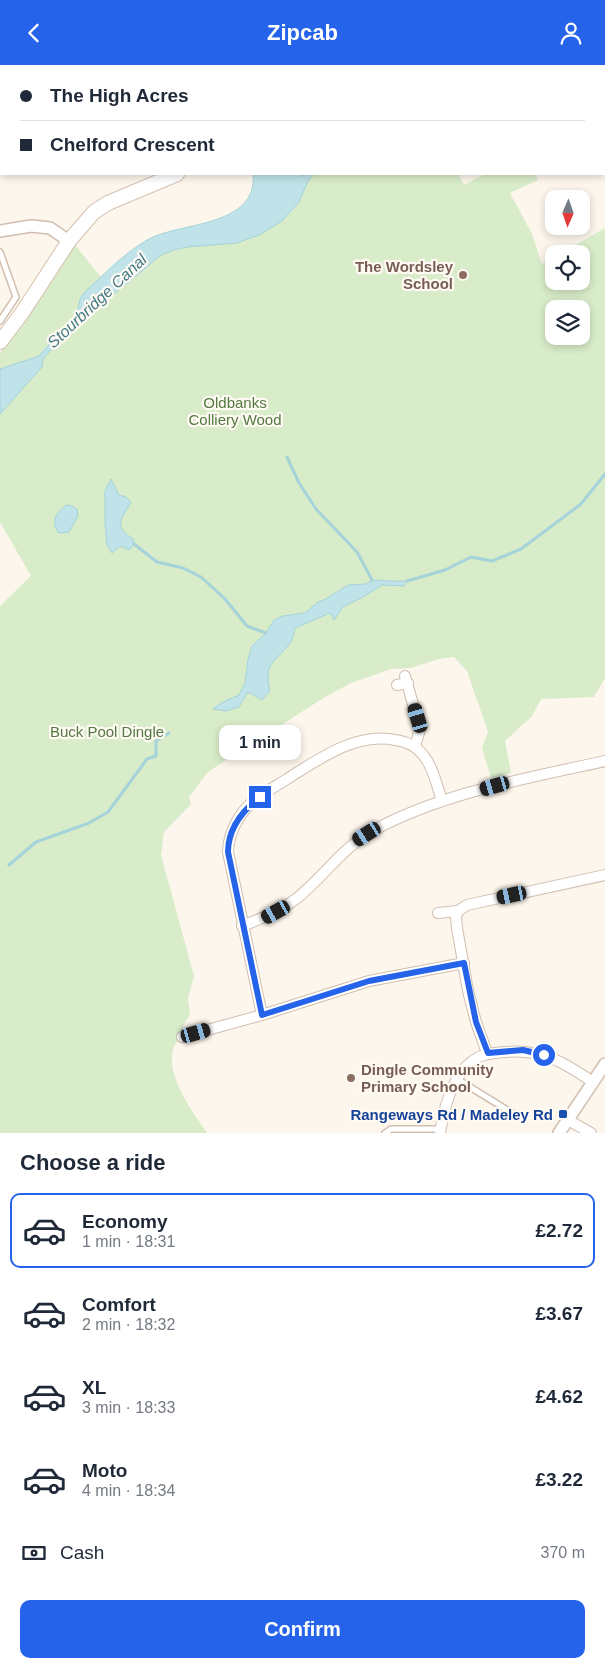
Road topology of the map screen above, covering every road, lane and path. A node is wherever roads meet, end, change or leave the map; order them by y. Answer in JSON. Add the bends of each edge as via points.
{"nodes":[{"id":1,"x":175,"y":175,"type":"edge"},
{"id":2,"x":0,"y":231,"type":"edge"},
{"id":3,"x":69,"y":241,"type":"junction"},
{"id":4,"x":0,"y":252,"type":"edge"},
{"id":5,"x":0,"y":321,"type":"edge"},
{"id":6,"x":0,"y":342,"type":"edge"},
{"id":7,"x":397,"y":685,"type":"dead end"},
{"id":8,"x":415,"y":747,"type":"junction"},
{"id":9,"x":605,"y":761,"type":"edge"},
{"id":10,"x":442,"y":801,"type":"junction"},
{"id":11,"x":605,"y":875,"type":"edge"},
{"id":12,"x":458,"y":911,"type":"junction"},
{"id":13,"x":438,"y":913,"type":"dead end"},
{"id":14,"x":242,"y":926,"type":"junction"},
{"id":15,"x":464,"y":963,"type":"junction"},
{"id":16,"x":262,"y":1015,"type":"junction"},
{"id":17,"x":182,"y":1037,"type":"dead end"},
{"id":18,"x":488,"y":1053,"type":"junction"},
{"id":19,"x":605,"y":1064,"type":"edge"},
{"id":20,"x":457,"y":1079,"type":"junction"},
{"id":21,"x":593,"y":1082,"type":"junction"},
{"id":22,"x":517,"y":1116,"type":"dead end"},
{"id":23,"x":568,"y":1120,"type":"junction"},
{"id":24,"x":440,"y":1131,"type":"edge"},
{"id":25,"x":385,"y":1133,"type":"edge"},
{"id":26,"x":559,"y":1133,"type":"edge"},
{"id":27,"x":591,"y":1133,"type":"edge"}],
"edges":[{"from":1,"to":3,"type":"main road","via":[[108,203],[94,213]]},
{"from":2,"to":3,"type":"street","via":[[31,226],[50,228]]},
{"from":3,"to":6,"type":"main road"},
{"from":4,"to":5,"type":"lane","via":[[16,297]]},
{"from":7,"to":8,"type":"street","via":[[406,679],[420,729]]},
{"from":8,"to":10,"type":"street","via":[[434,774]]},
{"from":8,"to":14,"type":"street","via":[[389,738],[359,741],[301,770],[250,805],[240,816],[228,844]]},
{"from":9,"to":10,"type":"street"},
{"from":10,"to":14,"type":"street","via":[[358,840],[298,897],[266,917]]},
{"from":11,"to":12,"type":"street","via":[[467,905]]},
{"from":12,"to":13,"type":"street"},
{"from":12,"to":15,"type":"street","via":[[456,917]]},
{"from":14,"to":16,"type":"street"},
{"from":15,"to":16,"type":"street","via":[[369,981]]},
{"from":15,"to":18,"type":"street","via":[[476,1022]]},
{"from":16,"to":17,"type":"street"},
{"from":18,"to":20,"type":"street","via":[[470,1063]]},
{"from":18,"to":21,"type":"street","via":[[534,1052],[567,1065]]},
{"from":19,"to":21,"type":"street"},
{"from":20,"to":22,"type":"lane"},
{"from":20,"to":24,"type":"street","via":[[448,1098]]},
{"from":21,"to":23,"type":"street"},
{"from":23,"to":26,"type":"street"},
{"from":23,"to":27,"type":"street"},
{"from":24,"to":25,"type":"lane","via":[[392,1129]]}]}
